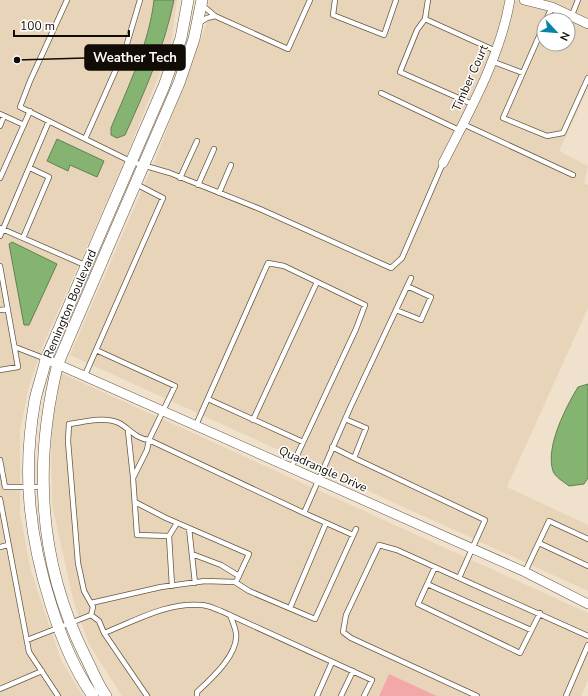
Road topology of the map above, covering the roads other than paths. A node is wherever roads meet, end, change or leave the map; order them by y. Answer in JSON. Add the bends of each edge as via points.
{"nodes":[{"id":1,"x":67,"y":0,"type":"edge"},
{"id":2,"x":140,"y":0,"type":"edge"},
{"id":3,"x":188,"y":0,"type":"edge"},
{"id":4,"x":310,"y":0,"type":"edge"},
{"id":5,"x":335,"y":0,"type":"edge"},
{"id":6,"x":396,"y":0,"type":"edge"},
{"id":7,"x":428,"y":0,"type":"edge"},
{"id":8,"x":510,"y":0,"type":"edge"},
{"id":9,"x":524,"y":0,"type":"edge"},
{"id":10,"x":578,"y":0,"type":"edge"},
{"id":11,"x":202,"y":2,"type":"edge"},
{"id":12,"x":552,"y":7,"type":"junction"},
{"id":13,"x":550,"y":12,"type":"edge"},
{"id":14,"x":564,"y":12,"type":"edge"},
{"id":15,"x":573,"y":12,"type":"edge"},
{"id":16,"x":215,"y":16,"type":"junction"},
{"id":17,"x":576,"y":17,"type":"edge"},
{"id":18,"x":425,"y":19,"type":"junction"},
{"id":19,"x":197,"y":24,"type":"junction"},
{"id":20,"x":588,"y":24,"type":"edge"},
{"id":21,"x":536,"y":42,"type":"edge"},
{"id":22,"x":496,"y":51,"type":"junction"},
{"id":23,"x":491,"y":61,"type":"junction"},
{"id":24,"x":522,"y":73,"type":"junction"},
{"id":25,"x":588,"y":78,"type":"edge"},
{"id":26,"x":381,"y":93,"type":"dead end"},
{"id":27,"x":472,"y":104,"type":"junction"},
{"id":28,"x":30,"y":111,"type":"junction"},
{"id":29,"x":2,"y":115,"type":"edge"},
{"id":30,"x":49,"y":121,"type":"junction"},
{"id":31,"x":24,"y":124,"type":"junction"},
{"id":32,"x":0,"y":126,"type":"edge"},
{"id":33,"x":461,"y":127,"type":"junction"},
{"id":34,"x":85,"y":139,"type":"junction"},
{"id":35,"x":197,"y":141,"type":"dead end"},
{"id":36,"x":214,"y":149,"type":"dead end"},
{"id":37,"x":132,"y":162,"type":"junction"},
{"id":38,"x":443,"y":163,"type":"joint"},
{"id":39,"x":231,"y":165,"type":"dead end"},
{"id":40,"x":144,"y":166,"type":"junction"},
{"id":41,"x":30,"y":168,"type":"junction"},
{"id":42,"x":573,"y":175,"type":"dead end"},
{"id":43,"x":0,"y":178,"type":"edge"},
{"id":44,"x":180,"y":178,"type":"junction"},
{"id":45,"x":136,"y":184,"type":"junction"},
{"id":46,"x":198,"y":185,"type":"junction"},
{"id":47,"x":218,"y":193,"type":"junction"},
{"id":48,"x":1,"y":228,"type":"edge"},
{"id":49,"x":0,"y":236,"type":"edge"},
{"id":50,"x":23,"y":238,"type":"junction"},
{"id":51,"x":0,"y":266,"type":"edge"},
{"id":52,"x":87,"y":266,"type":"junction"},
{"id":53,"x":410,"y":278,"type":"dead end"},
{"id":54,"x":317,"y":282,"type":"junction"},
{"id":55,"x":407,"y":286,"type":"junction"},
{"id":56,"x":8,"y":308,"type":"junction"},
{"id":57,"x":0,"y":310,"type":"edge"},
{"id":58,"x":396,"y":310,"type":"junction"},
{"id":59,"x":15,"y":347,"type":"junction"},
{"id":60,"x":96,"y":350,"type":"junction"},
{"id":61,"x":46,"y":359,"type":"junction"},
{"id":62,"x":58,"y":363,"type":"junction"},
{"id":63,"x":0,"y":370,"type":"edge"},
{"id":64,"x":85,"y":375,"type":"junction"},
{"id":65,"x":208,"y":399,"type":"junction"},
{"id":66,"x":164,"y":410,"type":"junction"},
{"id":67,"x":345,"y":419,"type":"junction"},
{"id":68,"x":254,"y":420,"type":"junction"},
{"id":69,"x":196,"y":425,"type":"junction"},
{"id":70,"x":128,"y":431,"type":"junction"},
{"id":71,"x":149,"y":440,"type":"junction"},
{"id":72,"x":303,"y":442,"type":"junction"},
{"id":73,"x":332,"y":447,"type":"junction"},
{"id":74,"x":354,"y":458,"type":"junction"},
{"id":75,"x":0,"y":460,"type":"edge"},
{"id":76,"x":291,"y":468,"type":"junction"},
{"id":77,"x":133,"y":478,"type":"junction"},
{"id":78,"x":318,"y":480,"type":"junction"},
{"id":79,"x":3,"y":487,"type":"edge"},
{"id":80,"x":29,"y":487,"type":"junction"},
{"id":81,"x":42,"y":487,"type":"junction"},
{"id":82,"x":0,"y":499,"type":"edge"},
{"id":83,"x":134,"y":502,"type":"junction"},
{"id":84,"x":304,"y":513,"type":"junction"},
{"id":85,"x":177,"y":523,"type":"junction"},
{"id":86,"x":326,"y":523,"type":"junction"},
{"id":87,"x":189,"y":528,"type":"junction"},
{"id":88,"x":356,"y":529,"type":"dead end"},
{"id":89,"x":353,"y":535,"type":"junction"},
{"id":90,"x":169,"y":536,"type":"junction"},
{"id":91,"x":588,"y":538,"type":"edge"},
{"id":92,"x":539,"y":543,"type":"junction"},
{"id":93,"x":8,"y":545,"type":"junction"},
{"id":94,"x":0,"y":547,"type":"edge"},
{"id":95,"x":472,"y":548,"type":"junction"},
{"id":96,"x":192,"y":554,"type":"junction"},
{"id":97,"x":588,"y":566,"type":"edge"},
{"id":98,"x":435,"y":567,"type":"junction"},
{"id":99,"x":525,"y":572,"type":"junction"},
{"id":100,"x":239,"y":576,"type":"junction"},
{"id":101,"x":459,"y":578,"type":"junction"},
{"id":102,"x":236,"y":582,"type":"junction"},
{"id":103,"x":194,"y":583,"type":"junction"},
{"id":104,"x":427,"y":584,"type":"junction"},
{"id":105,"x":172,"y":586,"type":"junction"},
{"id":106,"x":91,"y":603,"type":"junction"},
{"id":107,"x":588,"y":604,"type":"edge"},
{"id":108,"x":290,"y":608,"type":"junction"},
{"id":109,"x":540,"y":613,"type":"junction"},
{"id":110,"x":91,"y":615,"type":"junction"},
{"id":111,"x":230,"y":615,"type":"junction"},
{"id":112,"x":70,"y":623,"type":"junction"},
{"id":113,"x":58,"y":628,"type":"junction"},
{"id":114,"x":531,"y":630,"type":"junction"},
{"id":115,"x":104,"y":633,"type":"junction"},
{"id":116,"x":588,"y":636,"type":"edge"},
{"id":117,"x":27,"y":640,"type":"junction"},
{"id":118,"x":588,"y":645,"type":"edge"},
{"id":119,"x":332,"y":662,"type":"junction"},
{"id":120,"x":353,"y":671,"type":"junction"},
{"id":121,"x":42,"y":672,"type":"junction"},
{"id":122,"x":0,"y":689,"type":"edge"},
{"id":123,"x":58,"y":696,"type":"edge"},
{"id":124,"x":93,"y":696,"type":"edge"},
{"id":125,"x":106,"y":696,"type":"edge"},
{"id":126,"x":147,"y":696,"type":"edge"},
{"id":127,"x":197,"y":696,"type":"edge"},
{"id":128,"x":317,"y":696,"type":"edge"},
{"id":129,"x":341,"y":696,"type":"edge"},
{"id":130,"x":364,"y":696,"type":"edge"},
{"id":131,"x":477,"y":696,"type":"edge"},
{"id":132,"x":566,"y":696,"type":"edge"}],
"edges":[{"from":1,"to":28,"type":"lane","via":[[20,107]]},
{"from":2,"to":34,"type":"lane","via":[[126,47]]},
{"from":3,"to":37,"type":"street","name":"Remington Boulevard","via":[[180,38],[164,86]]},
{"from":4,"to":16,"type":"lane","via":[[288,49]]},
{"from":5,"to":6,"type":"lane","via":[[333,15],[384,35]]},
{"from":7,"to":18,"type":"lane"},
{"from":8,"to":22,"type":"street","name":"Timber Court","via":[[506,24]]},
{"from":9,"to":12,"type":"street"},
{"from":10,"to":15,"type":"lane"},
{"from":11,"to":16,"type":"lane"},
{"from":11,"to":19,"type":"street","name":"Remington Boulevard"},
{"from":12,"to":13,"type":"lane"},
{"from":12,"to":14,"type":"street"},
{"from":16,"to":19,"type":"lane"},
{"from":17,"to":20,"type":"street"},
{"from":18,"to":22,"type":"lane"},
{"from":18,"to":27,"type":"lane","via":[[417,30],[400,72]]},
{"from":19,"to":40,"type":"street","name":"Remington Boulevard","via":[[179,83]]},
{"from":21,"to":24,"type":"lane"},
{"from":22,"to":23,"type":"street","name":"Timber Court"},
{"from":23,"to":24,"type":"lane"},
{"from":23,"to":27,"type":"street","name":"Timber Court"},
{"from":24,"to":25,"type":"lane","via":[[502,118],[547,136],[563,133]]},
{"from":26,"to":33,"type":"lane"},
{"from":27,"to":33,"type":"street","name":"Timber Court"},
{"from":28,"to":30,"type":"lane"},
{"from":28,"to":31,"type":"lane"},
{"from":29,"to":31,"type":"lane"},
{"from":29,"to":32,"type":"lane"},
{"from":30,"to":34,"type":"lane"},
{"from":30,"to":41,"type":"lane"},
{"from":31,"to":43,"type":"lane"},
{"from":33,"to":38,"type":"street","name":"Timber Court"},
{"from":33,"to":42,"type":"lane"},
{"from":34,"to":37,"type":"lane"},
{"from":35,"to":44,"type":"lane"},
{"from":36,"to":46,"type":"lane"},
{"from":37,"to":40,"type":"lane"},
{"from":37,"to":52,"type":"street","name":"Remington Boulevard"},
{"from":38,"to":47,"type":"lane","via":[[402,258],[391,268]]},
{"from":39,"to":47,"type":"lane"},
{"from":40,"to":44,"type":"lane"},
{"from":40,"to":45,"type":"street","name":"Remington Boulevard"},
{"from":41,"to":48,"type":"lane"},
{"from":41,"to":50,"type":"lane","via":[[49,177]]},
{"from":44,"to":46,"type":"lane"},
{"from":45,"to":60,"type":"lane","via":[[163,198]]},
{"from":45,"to":62,"type":"street","name":"Remington Boulevard"},
{"from":46,"to":47,"type":"lane"},
{"from":48,"to":49,"type":"lane"},
{"from":48,"to":50,"type":"lane"},
{"from":50,"to":52,"type":"lane"},
{"from":51,"to":56,"type":"lane"},
{"from":52,"to":61,"type":"street","name":"Remington Boulevard"},
{"from":53,"to":55,"type":"lane"},
{"from":54,"to":65,"type":"lane","via":[[284,266],[268,263]]},
{"from":54,"to":68,"type":"lane"},
{"from":54,"to":72,"type":"lane","via":[[365,304],[356,329]]},
{"from":55,"to":58,"type":"lane"},
{"from":55,"to":58,"type":"lane","via":[[430,297],[421,320]]},
{"from":56,"to":57,"type":"lane"},
{"from":56,"to":59,"type":"lane"},
{"from":58,"to":67,"type":"lane"},
{"from":59,"to":61,"type":"lane"},
{"from":59,"to":63,"type":"lane","via":[[18,367]]},
{"from":60,"to":64,"type":"lane"},
{"from":60,"to":66,"type":"lane","via":[[175,386]]},
{"from":61,"to":62,"type":"street","name":"Quadrangle Drive"},
{"from":61,"to":80,"type":"street","name":"Remington Boulevard","via":[[35,399]]},
{"from":62,"to":64,"type":"street","name":"Quadrangle Drive"},
{"from":62,"to":81,"type":"street","name":"Remington Boulevard","via":[[48,402]]},
{"from":64,"to":66,"type":"street","name":"Quadrangle Drive"},
{"from":65,"to":68,"type":"lane"},
{"from":65,"to":69,"type":"lane"},
{"from":66,"to":69,"type":"street","name":"Quadrangle Drive"},
{"from":66,"to":71,"type":"lane"},
{"from":67,"to":73,"type":"lane"},
{"from":67,"to":74,"type":"lane","via":[[366,428]]},
{"from":68,"to":72,"type":"lane"},
{"from":69,"to":76,"type":"street","name":"Quadrangle Drive"},
{"from":70,"to":71,"type":"lane","via":[[141,439]]},
{"from":70,"to":77,"type":"lane"},
{"from":70,"to":106,"type":"lane","via":[[119,423],[106,420],[69,424],[68,440],[78,563],[84,591]]},
{"from":71,"to":77,"type":"lane","via":[[147,450]]},
{"from":71,"to":84,"type":"lane"},
{"from":72,"to":76,"type":"lane"},
{"from":73,"to":74,"type":"lane"},
{"from":73,"to":78,"type":"lane"},
{"from":74,"to":95,"type":"lane","via":[[485,520]]},
{"from":75,"to":79,"type":"lane"},
{"from":76,"to":78,"type":"street","name":"Quadrangle Drive"},
{"from":77,"to":83,"type":"lane"},
{"from":78,"to":84,"type":"lane"},
{"from":78,"to":95,"type":"street","name":"Quadrangle Drive"},
{"from":79,"to":80,"type":"lane"},
{"from":80,"to":81,"type":"lane"},
{"from":80,"to":113,"type":"street","name":"Remington Boulevard","via":[[30,515],[36,552]]},
{"from":81,"to":112,"type":"street","name":"Remington Boulevard","via":[[47,540]]},
{"from":82,"to":93,"type":"lane"},
{"from":83,"to":85,"type":"lane"},
{"from":83,"to":90,"type":"lane","via":[[137,535]]},
{"from":84,"to":86,"type":"lane"},
{"from":85,"to":87,"type":"lane"},
{"from":85,"to":90,"type":"lane"},
{"from":86,"to":89,"type":"lane"},
{"from":86,"to":108,"type":"lane"},
{"from":87,"to":96,"type":"lane"},
{"from":87,"to":100,"type":"lane","via":[[249,554]]},
{"from":88,"to":89,"type":"lane"},
{"from":89,"to":108,"type":"lane","via":[[315,619]]},
{"from":90,"to":105,"type":"lane"},
{"from":91,"to":92,"type":"lane","via":[[549,520]]},
{"from":92,"to":97,"type":"lane"},
{"from":92,"to":99,"type":"lane"},
{"from":93,"to":94,"type":"lane"},
{"from":93,"to":117,"type":"lane"},
{"from":95,"to":99,"type":"street","name":"Quadrangle Drive"},
{"from":95,"to":101,"type":"lane"},
{"from":96,"to":100,"type":"lane","via":[[221,565]]},
{"from":96,"to":103,"type":"lane"},
{"from":98,"to":101,"type":"lane"},
{"from":98,"to":104,"type":"lane"},
{"from":98,"to":131,"type":"lane","via":[[380,545],[346,615],[343,632]]},
{"from":99,"to":107,"type":"street","name":"Quadrangle Drive"},
{"from":100,"to":102,"type":"lane"},
{"from":101,"to":109,"type":"lane"},
{"from":102,"to":103,"type":"lane"},
{"from":102,"to":108,"type":"lane","via":[[249,591]]},
{"from":103,"to":105,"type":"lane"},
{"from":104,"to":114,"type":"lane"},
{"from":104,"to":114,"type":"lane","via":[[418,604],[520,652]]},
{"from":105,"to":106,"type":"lane"},
{"from":106,"to":110,"type":"lane"},
{"from":109,"to":114,"type":"lane"},
{"from":109,"to":116,"type":"lane"},
{"from":110,"to":112,"type":"lane"},
{"from":110,"to":115,"type":"lane","via":[[99,621]]},
{"from":111,"to":115,"type":"lane","via":[[203,605],[183,605],[166,608]]},
{"from":111,"to":119,"type":"lane"},
{"from":111,"to":127,"type":"lane","via":[[236,641],[222,669],[197,692]]},
{"from":112,"to":113,"type":"lane"},
{"from":112,"to":125,"type":"street","name":"Remington Boulevard"},
{"from":113,"to":117,"type":"lane"},
{"from":113,"to":124,"type":"street","name":"Remington Boulevard","via":[[66,648]]},
{"from":115,"to":126,"type":"lane"},
{"from":117,"to":121,"type":"lane","via":[[29,652]]},
{"from":118,"to":132,"type":"lane"},
{"from":119,"to":120,"type":"lane"},
{"from":119,"to":128,"type":"lane"},
{"from":120,"to":129,"type":"lane"},
{"from":120,"to":130,"type":"lane","via":[[372,680]]},
{"from":121,"to":122,"type":"lane"},
{"from":121,"to":123,"type":"lane"}]}
